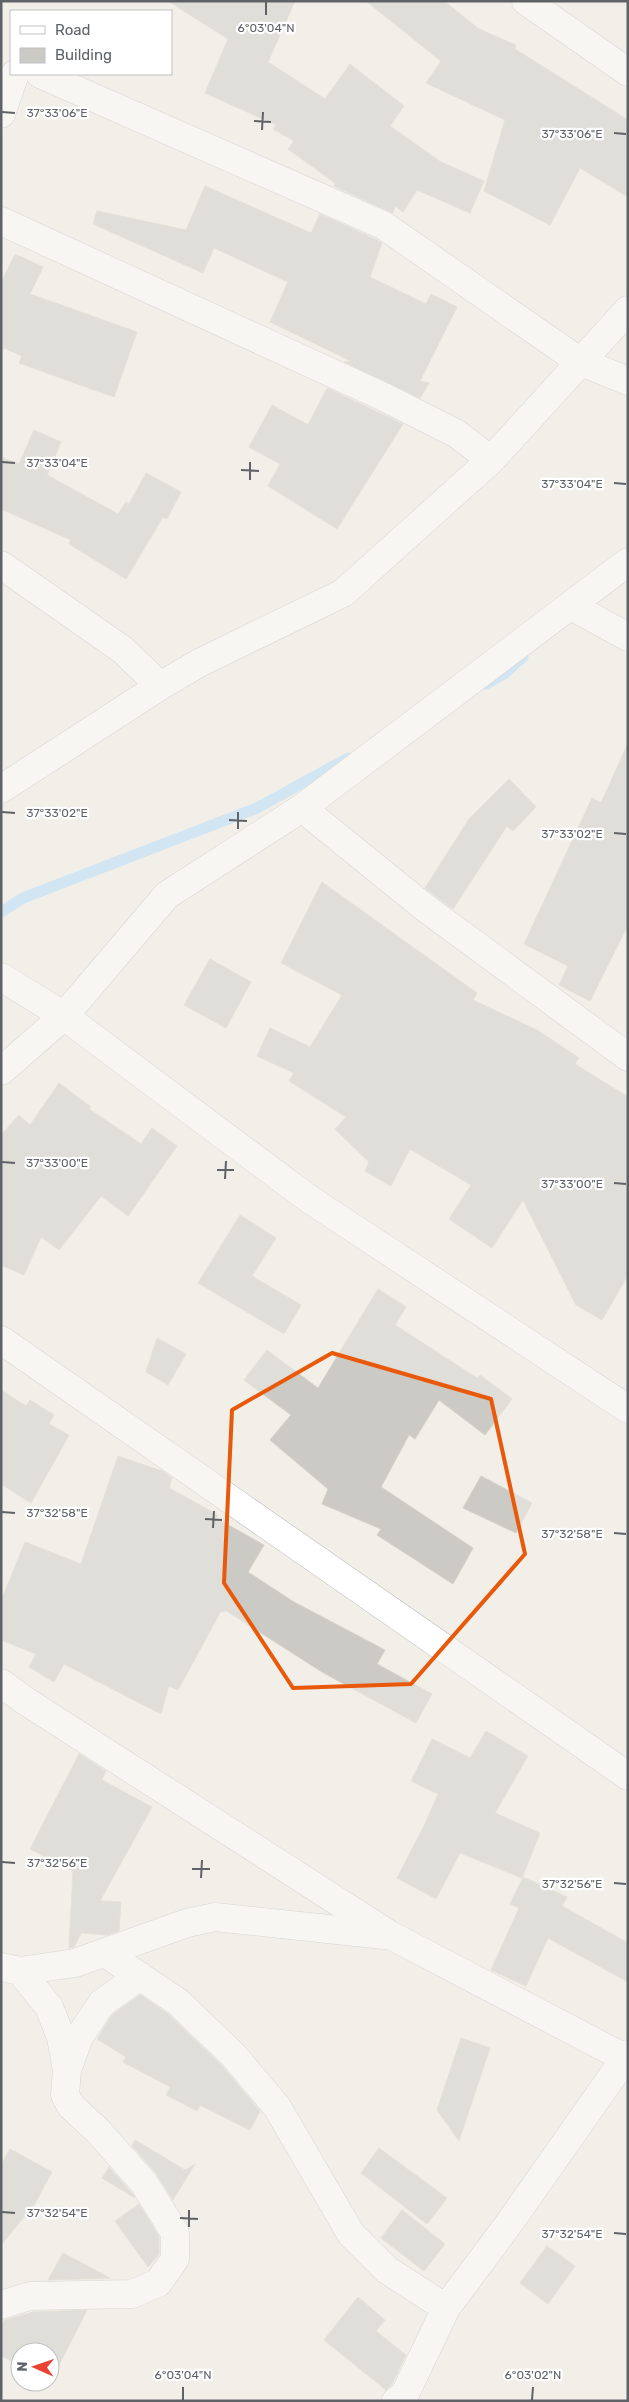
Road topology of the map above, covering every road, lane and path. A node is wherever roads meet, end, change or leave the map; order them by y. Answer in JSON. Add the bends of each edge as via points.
{"nodes":[{"id":1,"x":526,"y":1,"type":"edge"},
{"id":2,"x":628,"y":72,"type":"edge"},
{"id":3,"x":15,"y":75,"type":"edge"},
{"id":4,"x":42,"y":75,"type":"edge"},
{"id":5,"x":1,"y":114,"type":"edge"},
{"id":6,"x":1,"y":221,"type":"edge"},
{"id":7,"x":628,"y":310,"type":"edge"},
{"id":8,"x":579,"y":361,"type":"junction"},
{"id":9,"x":628,"y":381,"type":"edge"},
{"id":10,"x":491,"y":460,"type":"junction"},
{"id":11,"x":628,"y":562,"type":"edge"},
{"id":12,"x":1,"y":565,"type":"edge"},
{"id":13,"x":571,"y":606,"type":"junction"},
{"id":14,"x":628,"y":637,"type":"edge"},
{"id":15,"x":160,"y":686,"type":"junction"},
{"id":16,"x":1,"y":789,"type":"edge"},
{"id":17,"x":302,"y":808,"type":"junction"},
{"id":18,"x":1,"y":977,"type":"edge"},
{"id":19,"x":64,"y":1016,"type":"junction"},
{"id":20,"x":628,"y":1057,"type":"edge"},
{"id":21,"x":1,"y":1071,"type":"edge"},
{"id":22,"x":1,"y":1340,"type":"edge"},
{"id":23,"x":628,"y":1409,"type":"edge"},
{"id":24,"x":1,"y":1682,"type":"edge"},
{"id":25,"x":628,"y":1776,"type":"edge"},
{"id":26,"x":390,"y":1935,"type":"junction"},
{"id":27,"x":105,"y":1953,"type":"junction"},
{"id":28,"x":11,"y":1969,"type":"edge"},
{"id":29,"x":140,"y":1976,"type":"junction"},
{"id":30,"x":626,"y":2056,"type":"edge"},
{"id":31,"x":67,"y":2070,"type":"junction"},
{"id":32,"x":1,"y":2305,"type":"edge"},
{"id":33,"x":446,"y":2308,"type":"junction"},
{"id":34,"x":396,"y":2401,"type":"edge"}],
"edges":[{"from":1,"to":2,"type":"street"},
{"from":3,"to":5,"type":"street"},
{"from":4,"to":8,"type":"street","via":[[383,225]]},
{"from":6,"to":10,"type":"street","via":[[384,397],[456,434]]},
{"from":7,"to":8,"type":"street"},
{"from":8,"to":9,"type":"street"},
{"from":8,"to":10,"type":"street"},
{"from":10,"to":15,"type":"street","via":[[343,593],[199,663]]},
{"from":11,"to":13,"type":"street"},
{"from":12,"to":15,"type":"street","via":[[123,650]]},
{"from":13,"to":14,"type":"street"},
{"from":13,"to":17,"type":"street"},
{"from":15,"to":16,"type":"street"},
{"from":17,"to":19,"type":"street","via":[[167,895]]},
{"from":17,"to":20,"type":"street","via":[[424,907]]},
{"from":18,"to":19,"type":"street"},
{"from":19,"to":21,"type":"street"},
{"from":19,"to":23,"type":"street","via":[[309,1199]]},
{"from":22,"to":25,"type":"street"},
{"from":24,"to":26,"type":"street"},
{"from":26,"to":27,"type":"street","via":[[215,1917],[187,1923]]},
{"from":26,"to":30,"type":"street"},
{"from":27,"to":28,"type":"street","via":[[75,1964]]},
{"from":27,"to":29,"type":"street"},
{"from":28,"to":31,"type":"street","via":[[49,2007],[61,2037]]},
{"from":29,"to":31,"type":"street","via":[[102,2003],[79,2037]]},
{"from":29,"to":33,"type":"street","via":[[178,2002],[227,2049],[277,2107],[351,2234],[387,2270]]},
{"from":30,"to":33,"type":"street"},
{"from":31,"to":32,"type":"street","via":[[65,2095],[71,2106],[144,2183],[175,2234],[175,2259],[158,2283],[132,2294],[30,2296]]},
{"from":33,"to":34,"type":"street","via":[[405,2394]]}]}
